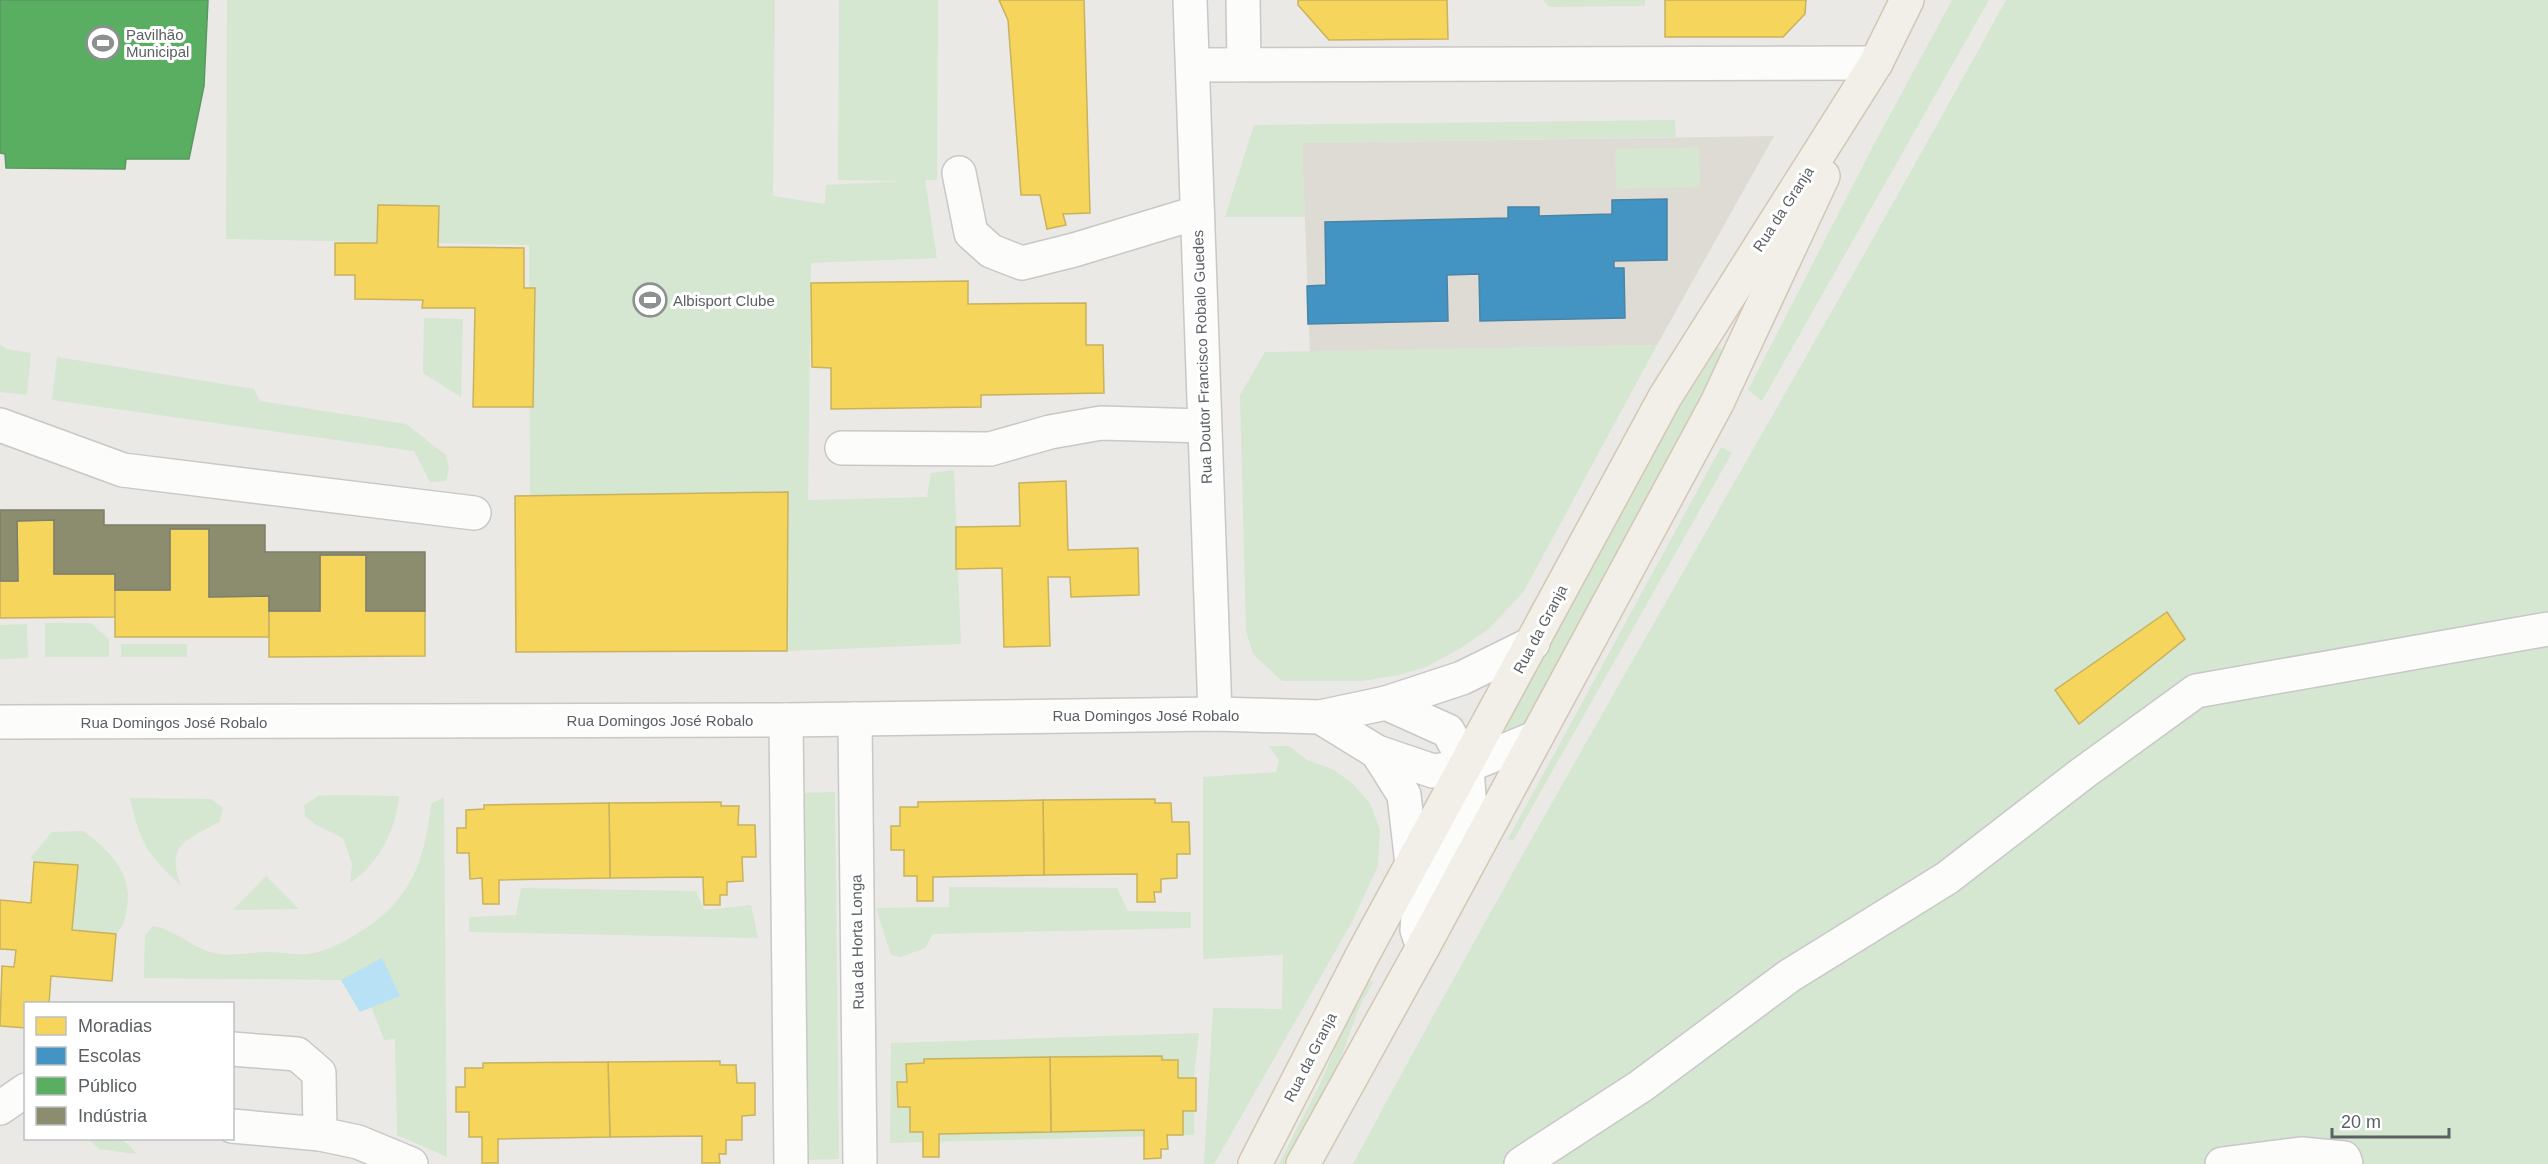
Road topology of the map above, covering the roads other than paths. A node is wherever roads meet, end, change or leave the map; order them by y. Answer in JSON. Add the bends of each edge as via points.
{"nodes":[{"id":1,"x":1190,"y":0,"type":"edge"},
{"id":2,"x":1243,"y":0,"type":"edge"},
{"id":3,"x":1907,"y":0,"type":"edge"},
{"id":4,"x":1876,"y":63,"type":"junction"},
{"id":5,"x":1244,"y":64,"type":"junction"},
{"id":6,"x":1193,"y":65,"type":"junction"},
{"id":7,"x":1848,"y":108,"type":"junction"},
{"id":8,"x":959,"y":173,"type":"dead end"},
{"id":9,"x":1196,"y":213,"type":"junction"},
{"id":10,"x":0,"y":425,"type":"edge"},
{"id":11,"x":1204,"y":426,"type":"junction"},
{"id":12,"x":842,"y":448,"type":"dead end"},
{"id":13,"x":474,"y":513,"type":"dead end"},
{"id":14,"x":2548,"y":629,"type":"edge"},
{"id":15,"x":1533,"y":643,"type":"junction"},
{"id":16,"x":1386,"y":703,"type":"junction"},
{"id":17,"x":1215,"y":714,"type":"junction"},
{"id":18,"x":1320,"y":717,"type":"junction"},
{"id":19,"x":855,"y":719,"type":"junction"},
{"id":20,"x":786,"y":720,"type":"junction"},
{"id":21,"x":0,"y":722,"type":"edge"},
{"id":22,"x":1536,"y":738,"type":"junction"},
{"id":23,"x":1377,"y":752,"type":"junction"},
{"id":24,"x":1467,"y":766,"type":"junction"},
{"id":25,"x":1412,"y":864,"type":"junction"},
{"id":26,"x":1423,"y":947,"type":"junction"},
{"id":27,"x":234,"y":1049,"type":"edge"},
{"id":28,"x":24,"y":1091,"type":"edge"},
{"id":29,"x":0,"y":1108,"type":"edge"},
{"id":30,"x":234,"y":1126,"type":"edge"},
{"id":31,"x":320,"y":1134,"type":"junction"},
{"id":32,"x":411,"y":1164,"type":"edge"},
{"id":33,"x":791,"y":1164,"type":"edge"},
{"id":34,"x":860,"y":1164,"type":"edge"},
{"id":35,"x":1256,"y":1164,"type":"edge"},
{"id":36,"x":1302,"y":1164,"type":"edge"},
{"id":37,"x":1521,"y":1164,"type":"edge"},
{"id":38,"x":2222,"y":1164,"type":"edge"},
{"id":39,"x":2346,"y":1164,"type":"edge"}],
"edges":[{"from":1,"to":6,"type":"street","name":"Rua Doutor Francisco Robalo Guedes"},
{"from":2,"to":5,"type":"street"},
{"from":3,"to":4,"type":"main road","name":"Rua da Granja"},
{"from":4,"to":5,"type":"street"},
{"from":4,"to":7,"type":"main road","name":"Rua da Granja"},
{"from":5,"to":6,"type":"street"},
{"from":6,"to":9,"type":"street","name":"Rua Doutor Francisco Robalo Guedes"},
{"from":7,"to":15,"type":"main road","name":"Rua da Granja","via":[[1665,397]]},
{"from":7,"to":22,"type":"main road","name":"Rua da Granja","via":[[1821,183],[1717,403]]},
{"from":8,"to":9,"type":"street","via":[[971,233],[991,251],[1022,263]]},
{"from":9,"to":11,"type":"street","name":"Rua Doutor Francisco Robalo Guedes"},
{"from":10,"to":13,"type":"street","via":[[123,470]]},
{"from":11,"to":12,"type":"street","via":[[1101,423],[990,449]]},
{"from":11,"to":17,"type":"street","name":"Rua Doutor Francisco Robalo Guedes"},
{"from":14,"to":37,"type":"street","via":[[2196,691],[1947,878],[1789,976],[1641,1086]]},
{"from":15,"to":16,"type":"street","name":"Rua Domingos José Robalo","via":[[1462,678]]},
{"from":15,"to":24,"type":"main road","name":"Rua da Granja"},
{"from":16,"to":18,"type":"street","name":"Rua Domingos José Robalo"},
{"from":16,"to":24,"type":"street","via":[[1448,731]]},
{"from":17,"to":18,"type":"street","name":"Rua Domingos José Robalo"},
{"from":17,"to":19,"type":"street","name":"Rua Domingos José Robalo"},
{"from":18,"to":23,"type":"street"},
{"from":19,"to":20,"type":"street","name":"Rua Domingos José Robalo"},
{"from":19,"to":34,"type":"street","name":"Rua da Horta Longa"},
{"from":20,"to":21,"type":"street","name":"Rua Domingos José Robalo"},
{"from":20,"to":33,"type":"street"},
{"from":22,"to":24,"type":"street"},
{"from":22,"to":26,"type":"main road","name":"Rua da Granja"},
{"from":23,"to":24,"type":"street","via":[[1433,771]]},
{"from":23,"to":25,"type":"street","via":[[1404,795]]},
{"from":24,"to":25,"type":"main road","name":"Rua da Granja"},
{"from":24,"to":26,"type":"street","via":[[1470,812],[1418,915],[1417,930]]},
{"from":25,"to":35,"type":"main road","name":"Rua da Granja"},
{"from":26,"to":36,"type":"main road","name":"Rua da Granja"},
{"from":27,"to":31,"type":"street","via":[[297,1054],[319,1073]]},
{"from":28,"to":29,"type":"street"},
{"from":30,"to":31,"type":"street"},
{"from":31,"to":32,"type":"street","via":[[358,1142]]},
{"from":38,"to":39,"type":"street","via":[[2301,1154],[2344,1158]]}]}
